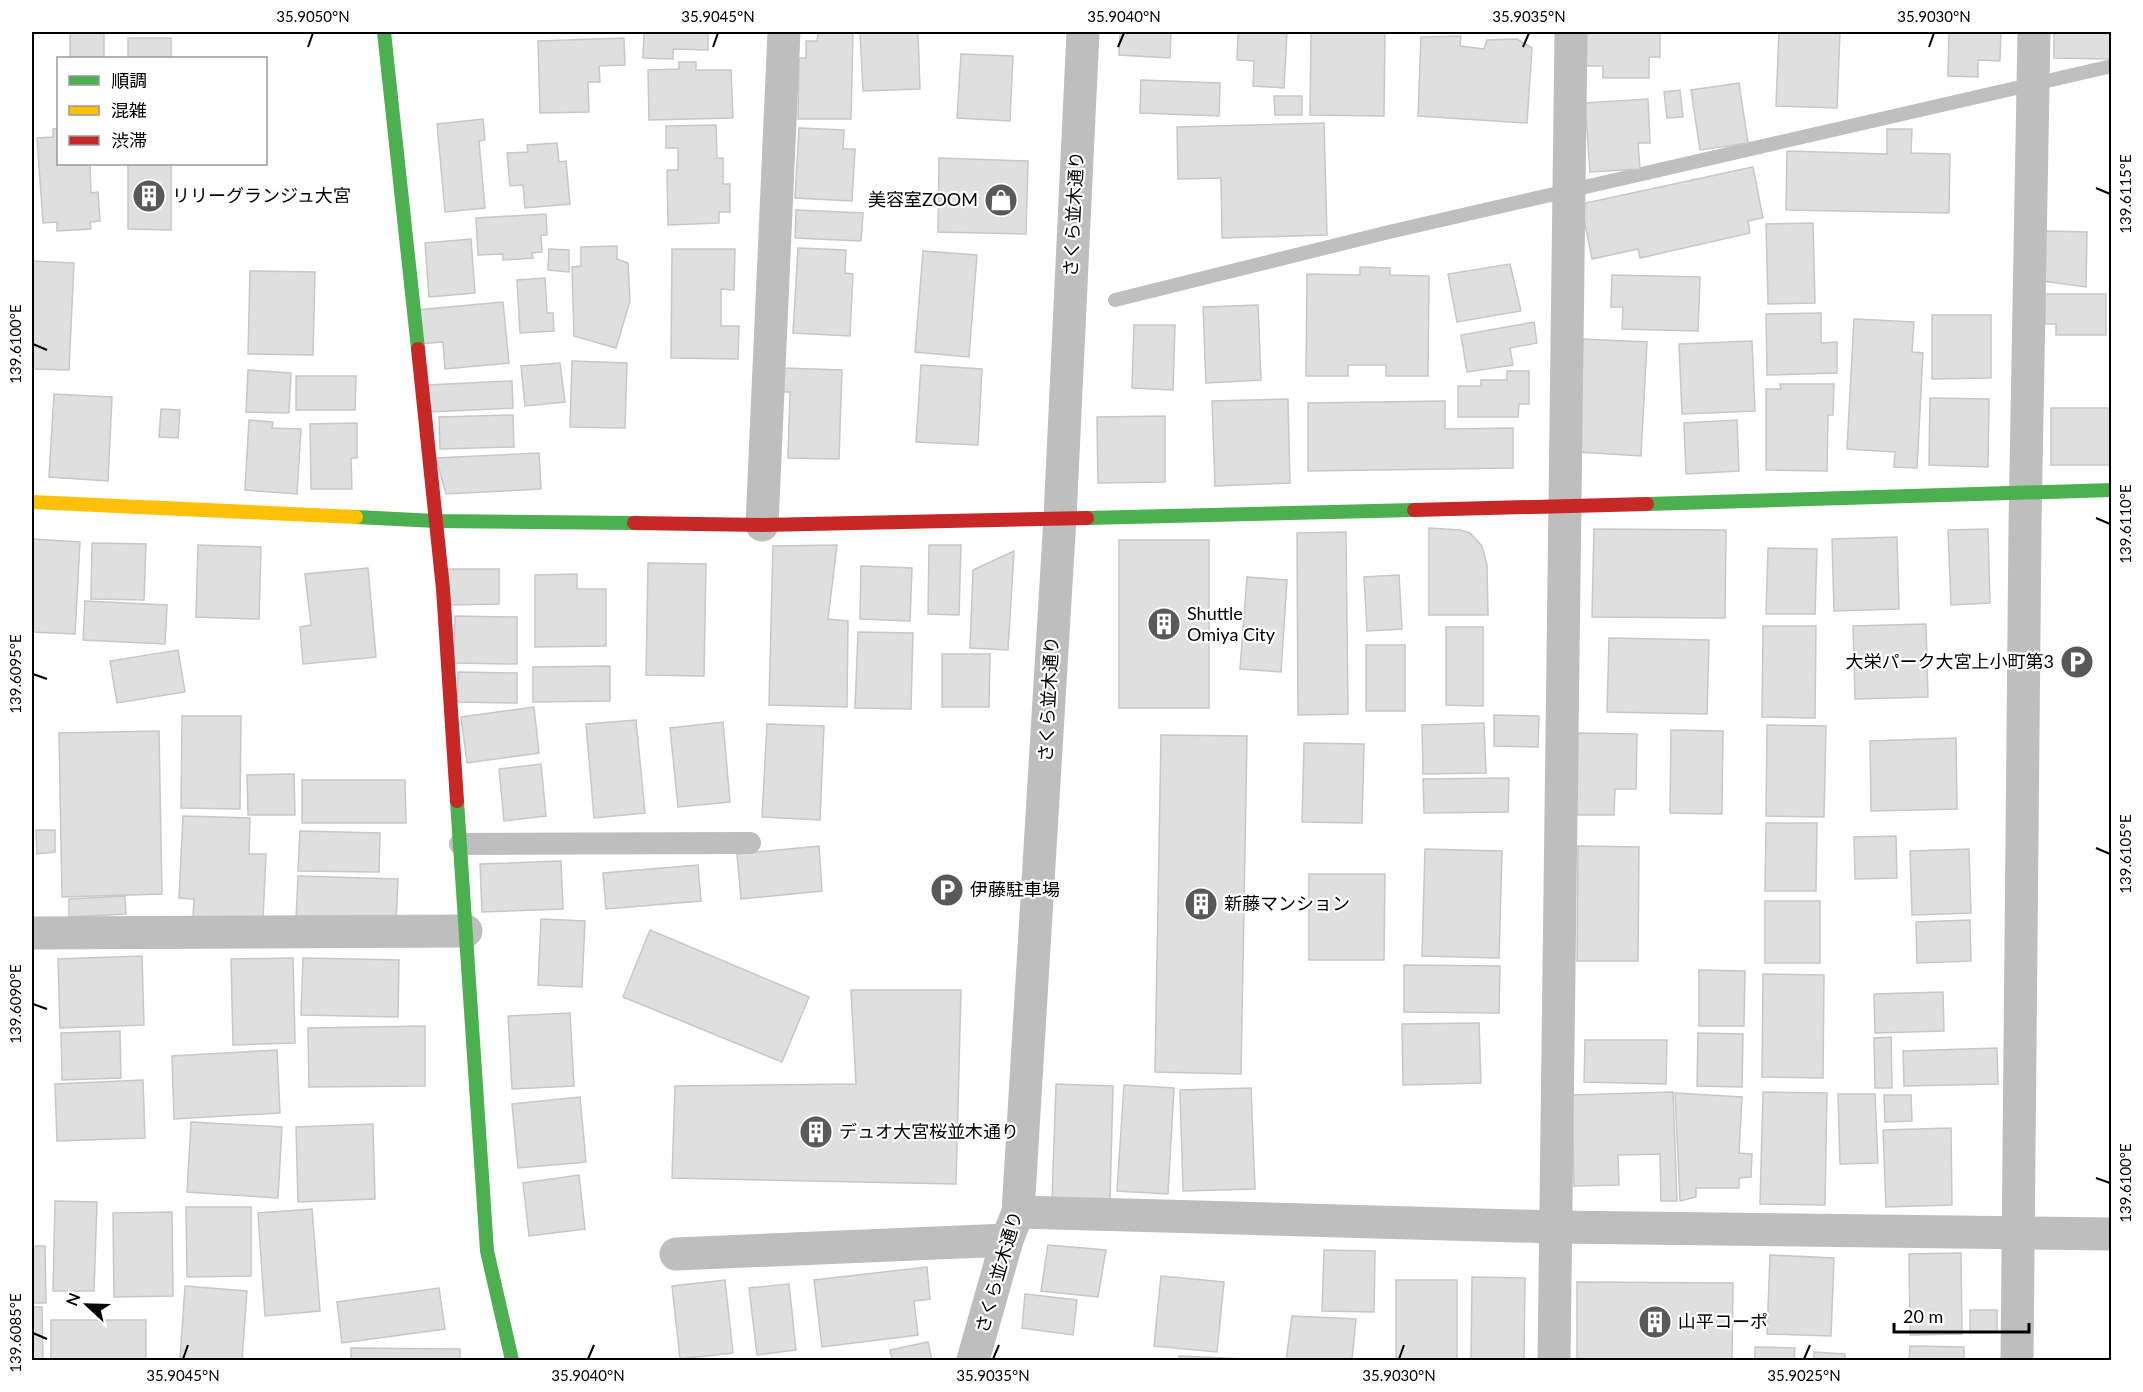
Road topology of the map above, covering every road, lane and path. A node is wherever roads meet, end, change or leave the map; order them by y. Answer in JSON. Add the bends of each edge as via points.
{"nodes":[{"id":1,"x":384,"y":32,"type":"edge"},
{"id":2,"x":784,"y":32,"type":"edge"},
{"id":3,"x":1083,"y":32,"type":"edge"},
{"id":4,"x":1571,"y":32,"type":"edge"},
{"id":5,"x":2034,"y":32,"type":"edge"},
{"id":6,"x":2112,"y":490,"type":"edge"},
{"id":7,"x":2026,"y":492,"type":"junction"},
{"id":8,"x":32,"y":502,"type":"edge"},
{"id":9,"x":1566,"y":507,"type":"junction"},
{"id":10,"x":1060,"y":518,"type":"junction"},
{"id":11,"x":436,"y":521,"type":"junction"},
{"id":12,"x":762,"y":525,"type":"junction"},
{"id":13,"x":750,"y":843,"type":"dead end"},
{"id":14,"x":460,"y":844,"type":"junction"},
{"id":15,"x":466,"y":931,"type":"junction"},
{"id":16,"x":32,"y":933,"type":"edge"},
{"id":17,"x":1013,"y":1226,"type":"junction"},
{"id":18,"x":1556,"y":1227,"type":"junction"},
{"id":19,"x":2018,"y":1233,"type":"junction"},
{"id":20,"x":2112,"y":1234,"type":"edge"},
{"id":21,"x":676,"y":1254,"type":"dead end"},
{"id":22,"x":512,"y":1360,"type":"edge"},
{"id":23,"x":973,"y":1360,"type":"edge"},
{"id":24,"x":1554,"y":1360,"type":"edge"},
{"id":25,"x":2017,"y":1360,"type":"edge"}],
"edges":[{"from":1,"to":11,"type":"street"},
{"from":2,"to":12,"type":"street"},
{"from":3,"to":10,"type":"street","name":"さくら並木通り"},
{"from":4,"to":9,"type":"street"},
{"from":5,"to":7,"type":"street"},
{"from":6,"to":7,"type":"street"},
{"from":7,"to":9,"type":"street"},
{"from":7,"to":19,"type":"street"},
{"from":8,"to":11,"type":"street"},
{"from":9,"to":10,"type":"street"},
{"from":9,"to":18,"type":"street"},
{"from":10,"to":12,"type":"street"},
{"from":10,"to":17,"type":"street","name":"さくら並木通り"},
{"from":11,"to":12,"type":"street"},
{"from":11,"to":14,"type":"street"},
{"from":13,"to":14,"type":"lane"},
{"from":14,"to":15,"type":"street"},
{"from":15,"to":16,"type":"street"},
{"from":15,"to":22,"type":"street","via":[[487,1251]]},
{"from":17,"to":18,"type":"street"},
{"from":17,"to":21,"type":"street"},
{"from":17,"to":23,"type":"street","name":"さくら並木通り"},
{"from":18,"to":19,"type":"street"},
{"from":18,"to":24,"type":"street"},
{"from":19,"to":20,"type":"street"},
{"from":19,"to":25,"type":"street"}]}
